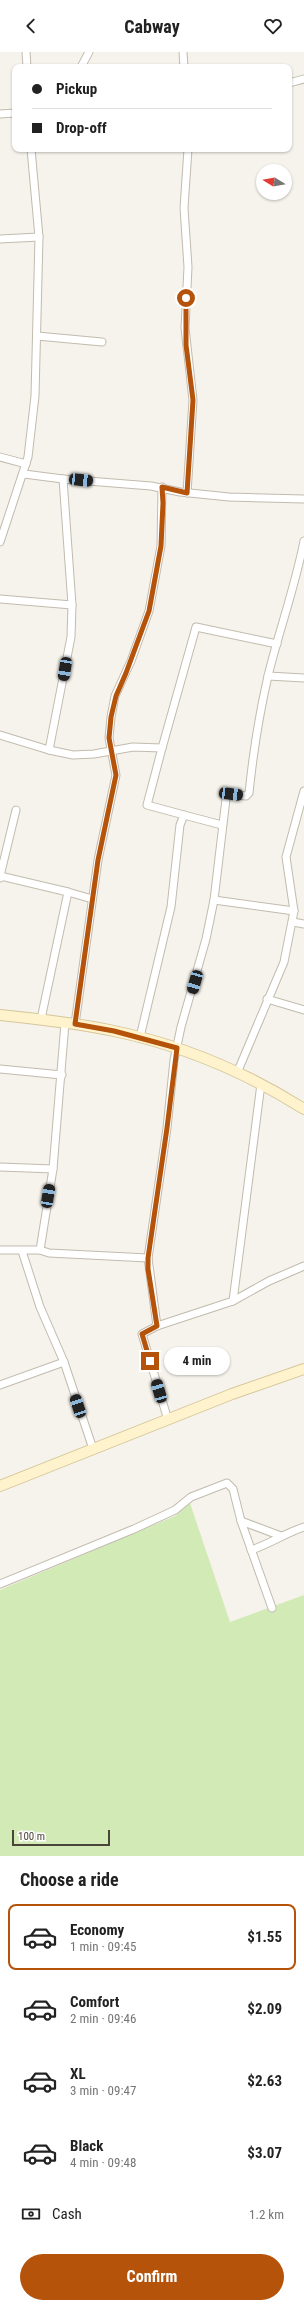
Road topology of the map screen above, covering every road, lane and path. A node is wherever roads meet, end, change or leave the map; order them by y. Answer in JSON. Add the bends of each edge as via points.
{"nodes":[{"id":1,"x":26,"y":52,"type":"edge"},
{"id":2,"x":89,"y":52,"type":"edge"},
{"id":3,"x":183,"y":52,"type":"edge"},
{"id":4,"x":27,"y":64,"type":"edge"},
{"id":5,"x":83,"y":64,"type":"edge"},
{"id":6,"x":184,"y":64,"type":"edge"},
{"id":7,"x":304,"y":79,"type":"edge"},
{"id":8,"x":292,"y":81,"type":"edge"},
{"id":9,"x":12,"y":113,"type":"edge"},
{"id":10,"x":0,"y":114,"type":"edge"},
{"id":11,"x":188,"y":152,"type":"edge"},
{"id":12,"x":32,"y":153,"type":"edge"},
{"id":13,"x":39,"y":237,"type":"junction"},
{"id":14,"x":0,"y":239,"type":"edge"},
{"id":15,"x":37,"y":336,"type":"junction"},
{"id":16,"x":102,"y":342,"type":"dead end"},
{"id":17,"x":0,"y":457,"type":"edge"},
{"id":18,"x":26,"y":464,"type":"junction"},
{"id":19,"x":24,"y":474,"type":"junction"},
{"id":20,"x":63,"y":479,"type":"junction"},
{"id":21,"x":162,"y":487,"type":"junction"},
{"id":22,"x":187,"y":493,"type":"junction"},
{"id":23,"x":304,"y":499,"type":"edge"},
{"id":24,"x":304,"y":541,"type":"edge"},
{"id":25,"x":0,"y":542,"type":"edge"},
{"id":26,"x":0,"y":599,"type":"edge"},
{"id":27,"x":72,"y":605,"type":"junction"},
{"id":28,"x":277,"y":644,"type":"junction"},
{"id":29,"x":268,"y":676,"type":"junction"},
{"id":30,"x":304,"y":678,"type":"edge"},
{"id":31,"x":0,"y":735,"type":"edge"},
{"id":32,"x":162,"y":748,"type":"junction"},
{"id":33,"x":49,"y":750,"type":"junction"},
{"id":34,"x":111,"y":750,"type":"junction"},
{"id":35,"x":304,"y":791,"type":"edge"},
{"id":36,"x":16,"y":810,"type":"dead end"},
{"id":37,"x":184,"y":815,"type":"junction"},
{"id":38,"x":222,"y":825,"type":"junction"},
{"id":39,"x":0,"y":877,"type":"edge"},
{"id":40,"x":68,"y":892,"type":"junction"},
{"id":41,"x":92,"y":899,"type":"junction"},
{"id":42,"x":214,"y":900,"type":"junction"},
{"id":43,"x":294,"y":911,"type":"junction"},
{"id":44,"x":292,"y":922,"type":"junction"},
{"id":45,"x":304,"y":924,"type":"edge"},
{"id":46,"x":267,"y":999,"type":"junction"},
{"id":47,"x":304,"y":1010,"type":"edge"},
{"id":48,"x":0,"y":1015,"type":"edge"},
{"id":49,"x":41,"y":1019,"type":"junction"},
{"id":50,"x":70,"y":1024,"type":"junction"},
{"id":51,"x":140,"y":1037,"type":"junction"},
{"id":52,"x":177,"y":1048,"type":"junction"},
{"id":53,"x":0,"y":1069,"type":"edge"},
{"id":54,"x":237,"y":1072,"type":"junction"},
{"id":55,"x":62,"y":1075,"type":"junction"},
{"id":56,"x":262,"y":1084,"type":"junction"},
{"id":57,"x":304,"y":1109,"type":"edge"},
{"id":58,"x":0,"y":1167,"type":"edge"},
{"id":59,"x":53,"y":1168,"type":"junction"},
{"id":60,"x":0,"y":1250,"type":"edge"},
{"id":61,"x":40,"y":1250,"type":"junction"},
{"id":62,"x":22,"y":1251,"type":"junction"},
{"id":63,"x":148,"y":1258,"type":"junction"},
{"id":64,"x":304,"y":1266,"type":"edge"},
{"id":65,"x":234,"y":1302,"type":"junction"},
{"id":66,"x":157,"y":1326,"type":"junction"},
{"id":67,"x":64,"y":1362,"type":"junction"},
{"id":68,"x":304,"y":1369,"type":"edge"},
{"id":69,"x":0,"y":1385,"type":"edge"},
{"id":70,"x":168,"y":1420,"type":"junction"},
{"id":71,"x":93,"y":1449,"type":"junction"},
{"id":72,"x":0,"y":1486,"type":"edge"},
{"id":73,"x":241,"y":1521,"type":"junction"},
{"id":74,"x":304,"y":1527,"type":"edge"},
{"id":75,"x":281,"y":1536,"type":"junction"},
{"id":76,"x":251,"y":1550,"type":"junction"},
{"id":77,"x":0,"y":1584,"type":"edge"},
{"id":78,"x":272,"y":1608,"type":"dead end"}],
"edges":[{"from":1,"to":4,"type":"street"},
{"from":2,"to":5,"type":"street"},
{"from":3,"to":6,"type":"street"},
{"from":7,"to":8,"type":"street"},
{"from":9,"to":10,"type":"street"},
{"from":11,"to":22,"type":"street","via":[[184,208],[188,267],[185,328],[193,400]]},
{"from":12,"to":13,"type":"street"},
{"from":13,"to":14,"type":"street"},
{"from":13,"to":15,"type":"street"},
{"from":15,"to":16,"type":"street"},
{"from":15,"to":18,"type":"street","via":[[35,396]]},
{"from":17,"to":18,"type":"street"},
{"from":18,"to":19,"type":"street"},
{"from":19,"to":20,"type":"street"},
{"from":19,"to":25,"type":"street"},
{"from":20,"to":21,"type":"street"},
{"from":20,"to":27,"type":"street"},
{"from":21,"to":22,"type":"street"},
{"from":21,"to":34,"type":"street","via":[[161,546],[156,580],[149,611],[114,703],[109,738]]},
{"from":22,"to":23,"type":"street"},
{"from":24,"to":28,"type":"street"},
{"from":26,"to":27,"type":"street"},
{"from":27,"to":33,"type":"street","via":[[71,637]]},
{"from":28,"to":29,"type":"street"},
{"from":28,"to":32,"type":"street","via":[[196,627]]},
{"from":29,"to":30,"type":"street"},
{"from":29,"to":38,"type":"street","via":[[255,741],[249,793],[246,796],[227,796]]},
{"from":31,"to":33,"type":"street"},
{"from":32,"to":34,"type":"street","via":[[151,746]]},
{"from":32,"to":37,"type":"street","via":[[147,805]]},
{"from":33,"to":34,"type":"street","via":[[85,755]]},
{"from":34,"to":41,"type":"street","via":[[116,775]]},
{"from":35,"to":43,"type":"street","via":[[286,857]]},
{"from":36,"to":39,"type":"street"},
{"from":37,"to":38,"type":"street"},
{"from":37,"to":51,"type":"street","via":[[180,825],[171,907]]},
{"from":38,"to":42,"type":"street"},
{"from":39,"to":40,"type":"street"},
{"from":40,"to":41,"type":"street"},
{"from":40,"to":49,"type":"street"},
{"from":41,"to":50,"type":"street"},
{"from":42,"to":43,"type":"street"},
{"from":42,"to":52,"type":"street","via":[[199,969]]},
{"from":43,"to":44,"type":"street"},
{"from":44,"to":45,"type":"street"},
{"from":44,"to":46,"type":"street","via":[[284,962]]},
{"from":46,"to":47,"type":"street"},
{"from":46,"to":54,"type":"street"},
{"from":48,"to":49,"type":"main road"},
{"from":49,"to":50,"type":"main road"},
{"from":50,"to":51,"type":"main road"},
{"from":50,"to":55,"type":"street"},
{"from":51,"to":52,"type":"main road"},
{"from":52,"to":54,"type":"main road"},
{"from":52,"to":63,"type":"street"},
{"from":53,"to":55,"type":"street"},
{"from":54,"to":56,"type":"main road"},
{"from":55,"to":59,"type":"street"},
{"from":56,"to":57,"type":"main road"},
{"from":56,"to":65,"type":"street"},
{"from":58,"to":59,"type":"street"},
{"from":59,"to":61,"type":"street"},
{"from":60,"to":62,"type":"street"},
{"from":61,"to":62,"type":"street"},
{"from":61,"to":63,"type":"street","via":[[48,1253]]},
{"from":62,"to":67,"type":"street","via":[[40,1307]]},
{"from":63,"to":66,"type":"street"},
{"from":64,"to":65,"type":"street","via":[[269,1281]]},
{"from":65,"to":66,"type":"street"},
{"from":66,"to":70,"type":"street","via":[[142,1334]]},
{"from":67,"to":69,"type":"street"},
{"from":67,"to":71,"type":"street"},
{"from":68,"to":70,"type":"main road"},
{"from":70,"to":71,"type":"main road"},
{"from":71,"to":72,"type":"main road"},
{"from":73,"to":75,"type":"street"},
{"from":73,"to":76,"type":"street"},
{"from":73,"to":77,"type":"street","via":[[233,1489],[227,1484],[190,1497],[175,1510],[134,1529]]},
{"from":74,"to":75,"type":"street"},
{"from":75,"to":76,"type":"street","via":[[270,1544]]},
{"from":76,"to":78,"type":"street"}]}
